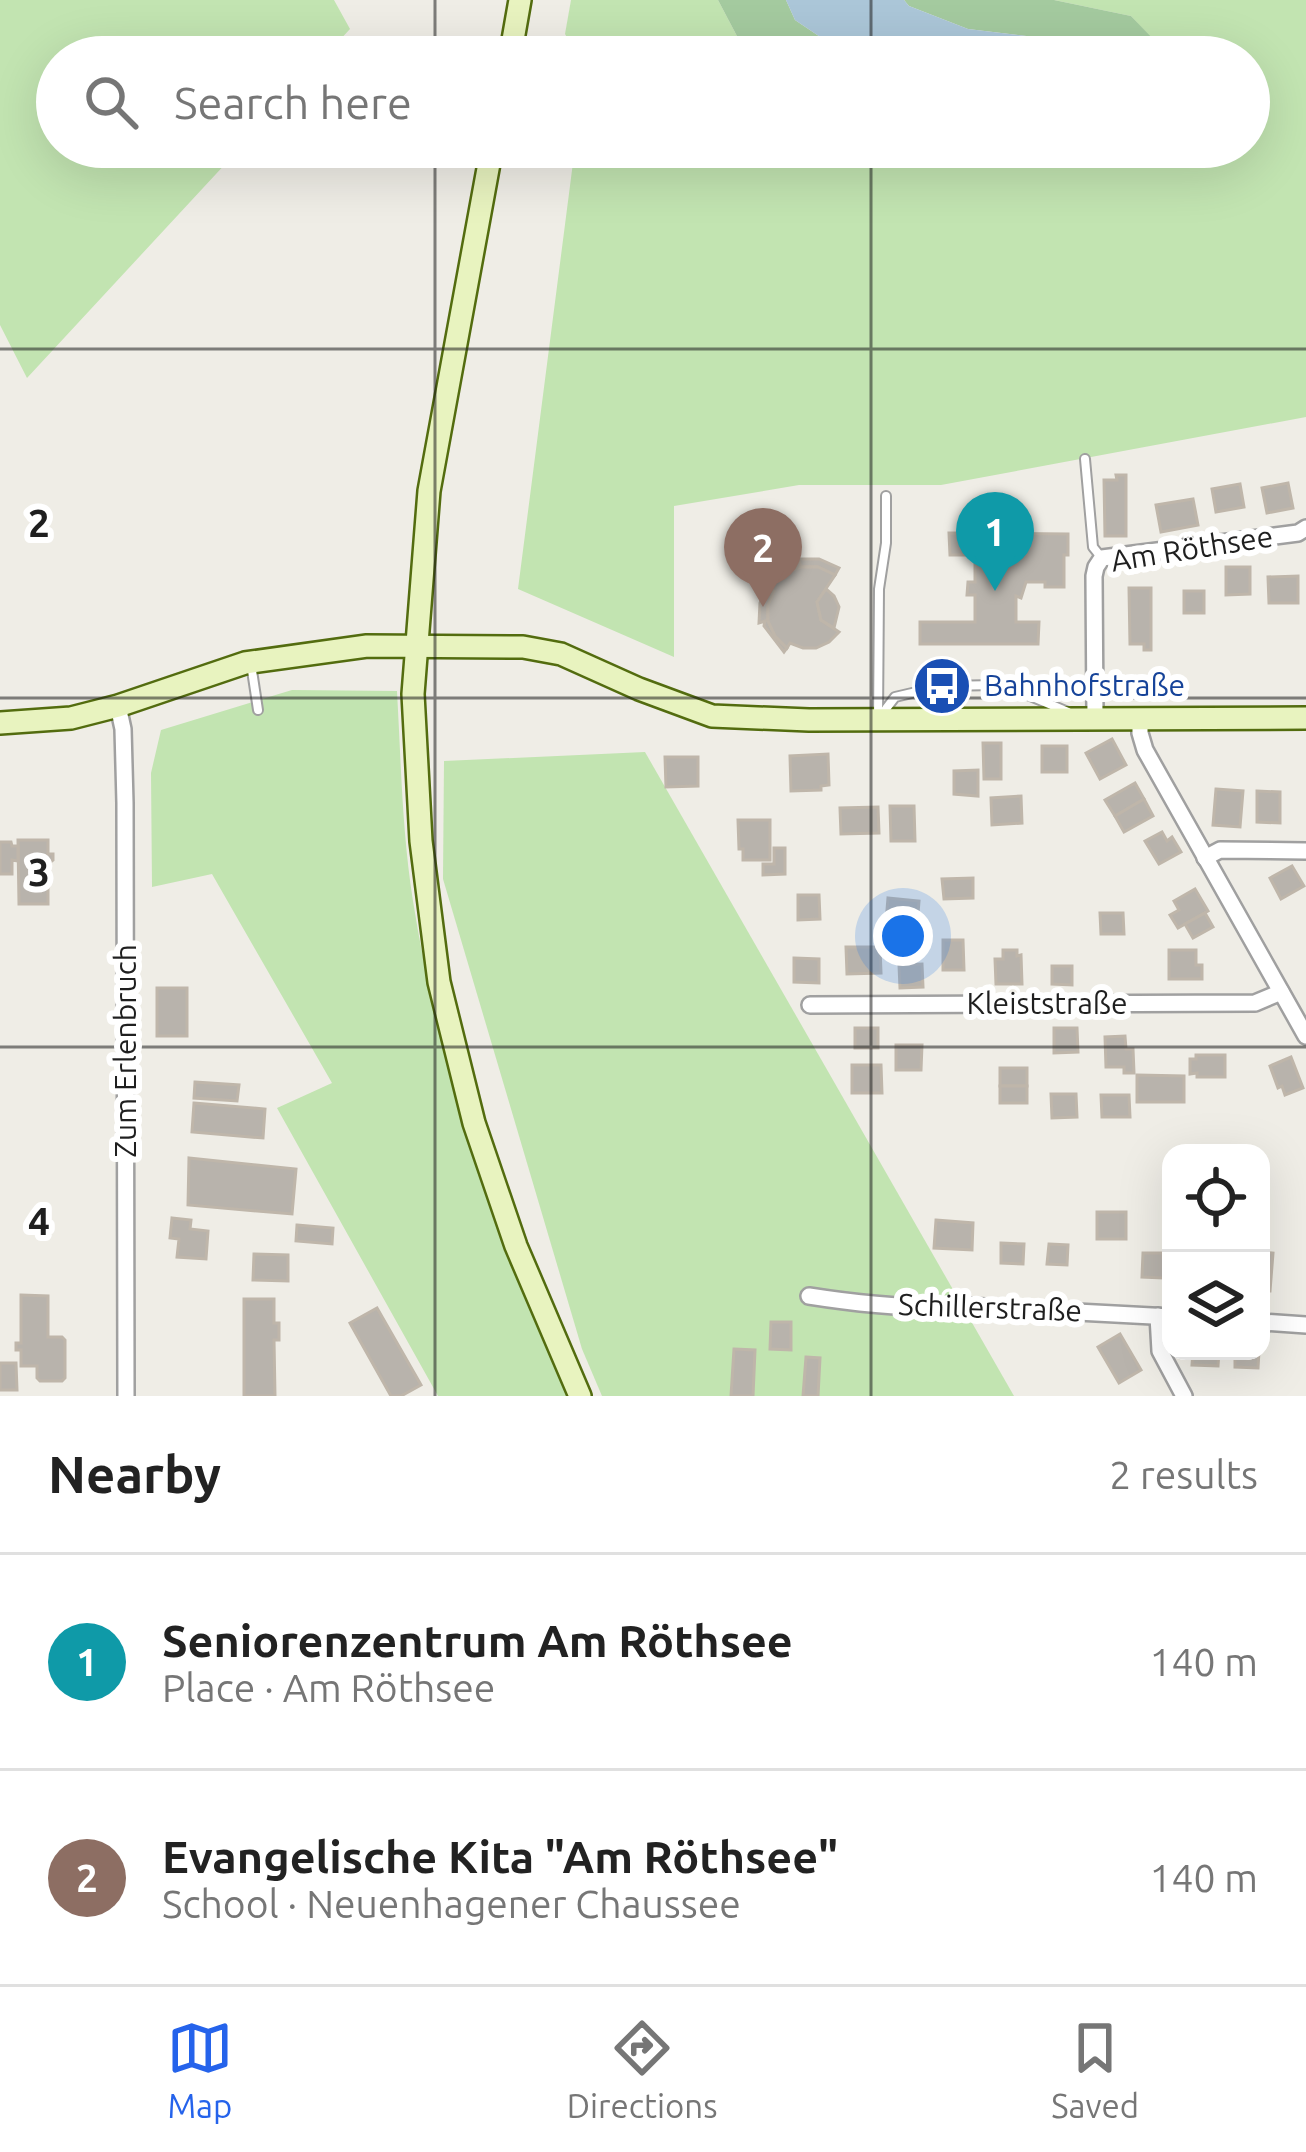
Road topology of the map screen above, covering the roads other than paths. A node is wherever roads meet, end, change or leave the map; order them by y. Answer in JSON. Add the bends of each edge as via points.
{"nodes":[{"id":1,"x":520,"y":0,"type":"edge"},
{"id":2,"x":513,"y":36,"type":"edge"},
{"id":3,"x":488,"y":168,"type":"edge"},
{"id":4,"x":1085,"y":459,"type":"dead end"},
{"id":5,"x":886,"y":496,"type":"dead end"},
{"id":6,"x":1303,"y":533,"type":"edge"},
{"id":7,"x":1102,"y":558,"type":"junction"},
{"id":8,"x":417,"y":646,"type":"junction"},
{"id":9,"x":250,"y":662,"type":"junction"},
{"id":10,"x":118,"y":706,"type":"junction"},
{"id":11,"x":258,"y":710,"type":"dead end"},
{"id":12,"x":1087,"y":718,"type":"junction"},
{"id":13,"x":1306,"y":718,"type":"edge"},
{"id":14,"x":878,"y":720,"type":"junction"},
{"id":15,"x":1140,"y":720,"type":"junction"},
{"id":16,"x":0,"y":723,"type":"edge"},
{"id":17,"x":1306,"y":851,"type":"edge"},
{"id":18,"x":1205,"y":858,"type":"junction"},
{"id":19,"x":1281,"y":992,"type":"junction"},
{"id":20,"x":810,"y":1005,"type":"dead end"},
{"id":21,"x":1306,"y":1036,"type":"edge"},
{"id":22,"x":808,"y":1296,"type":"dead end"},
{"id":23,"x":1162,"y":1317,"type":"edge"},
{"id":24,"x":1270,"y":1323,"type":"edge"},
{"id":25,"x":1306,"y":1325,"type":"edge"},
{"id":26,"x":1165,"y":1360,"type":"edge"},
{"id":27,"x":125,"y":1396,"type":"edge"},
{"id":28,"x":580,"y":1396,"type":"edge"},
{"id":29,"x":1184,"y":1396,"type":"edge"}],
"edges":[{"from":1,"to":2,"type":"main road"},
{"from":3,"to":8,"type":"main road","via":[[429,491]]},
{"from":4,"to":7,"type":"lane","via":[[1093,547]]},
{"from":5,"to":14,"type":"lane"},
{"from":6,"to":7,"type":"street","name":"Am Röthsee"},
{"from":7,"to":12,"type":"street","name":"Am Röthsee","via":[[1094,576]]},
{"from":8,"to":9,"type":"main road"},
{"from":8,"to":14,"type":"main road","via":[[561,654],[712,716]]},
{"from":8,"to":28,"type":"main road","via":[[421,841],[440,982],[485,1158]]},
{"from":9,"to":10,"type":"main road"},
{"from":9,"to":11,"type":"lane"},
{"from":10,"to":16,"type":"main road"},
{"from":10,"to":27,"type":"street","name":"Zum Erlenbruch","via":[[125,803]]},
{"from":12,"to":14,"type":"main road"},
{"from":12,"to":14,"type":"lane","via":[[996,686],[942,686],[895,697]]},
{"from":12,"to":15,"type":"main road"},
{"from":13,"to":15,"type":"main road"},
{"from":15,"to":18,"type":"street","via":[[1145,750]]},
{"from":17,"to":18,"type":"street","via":[[1220,850]]},
{"from":18,"to":19,"type":"street"},
{"from":19,"to":20,"type":"street","name":"Kleiststraße","via":[[1255,1004]]},
{"from":19,"to":21,"type":"street"},
{"from":22,"to":23,"type":"street","name":"Schillerstraße"},
{"from":24,"to":25,"type":"street"},
{"from":26,"to":29,"type":"street"}]}
